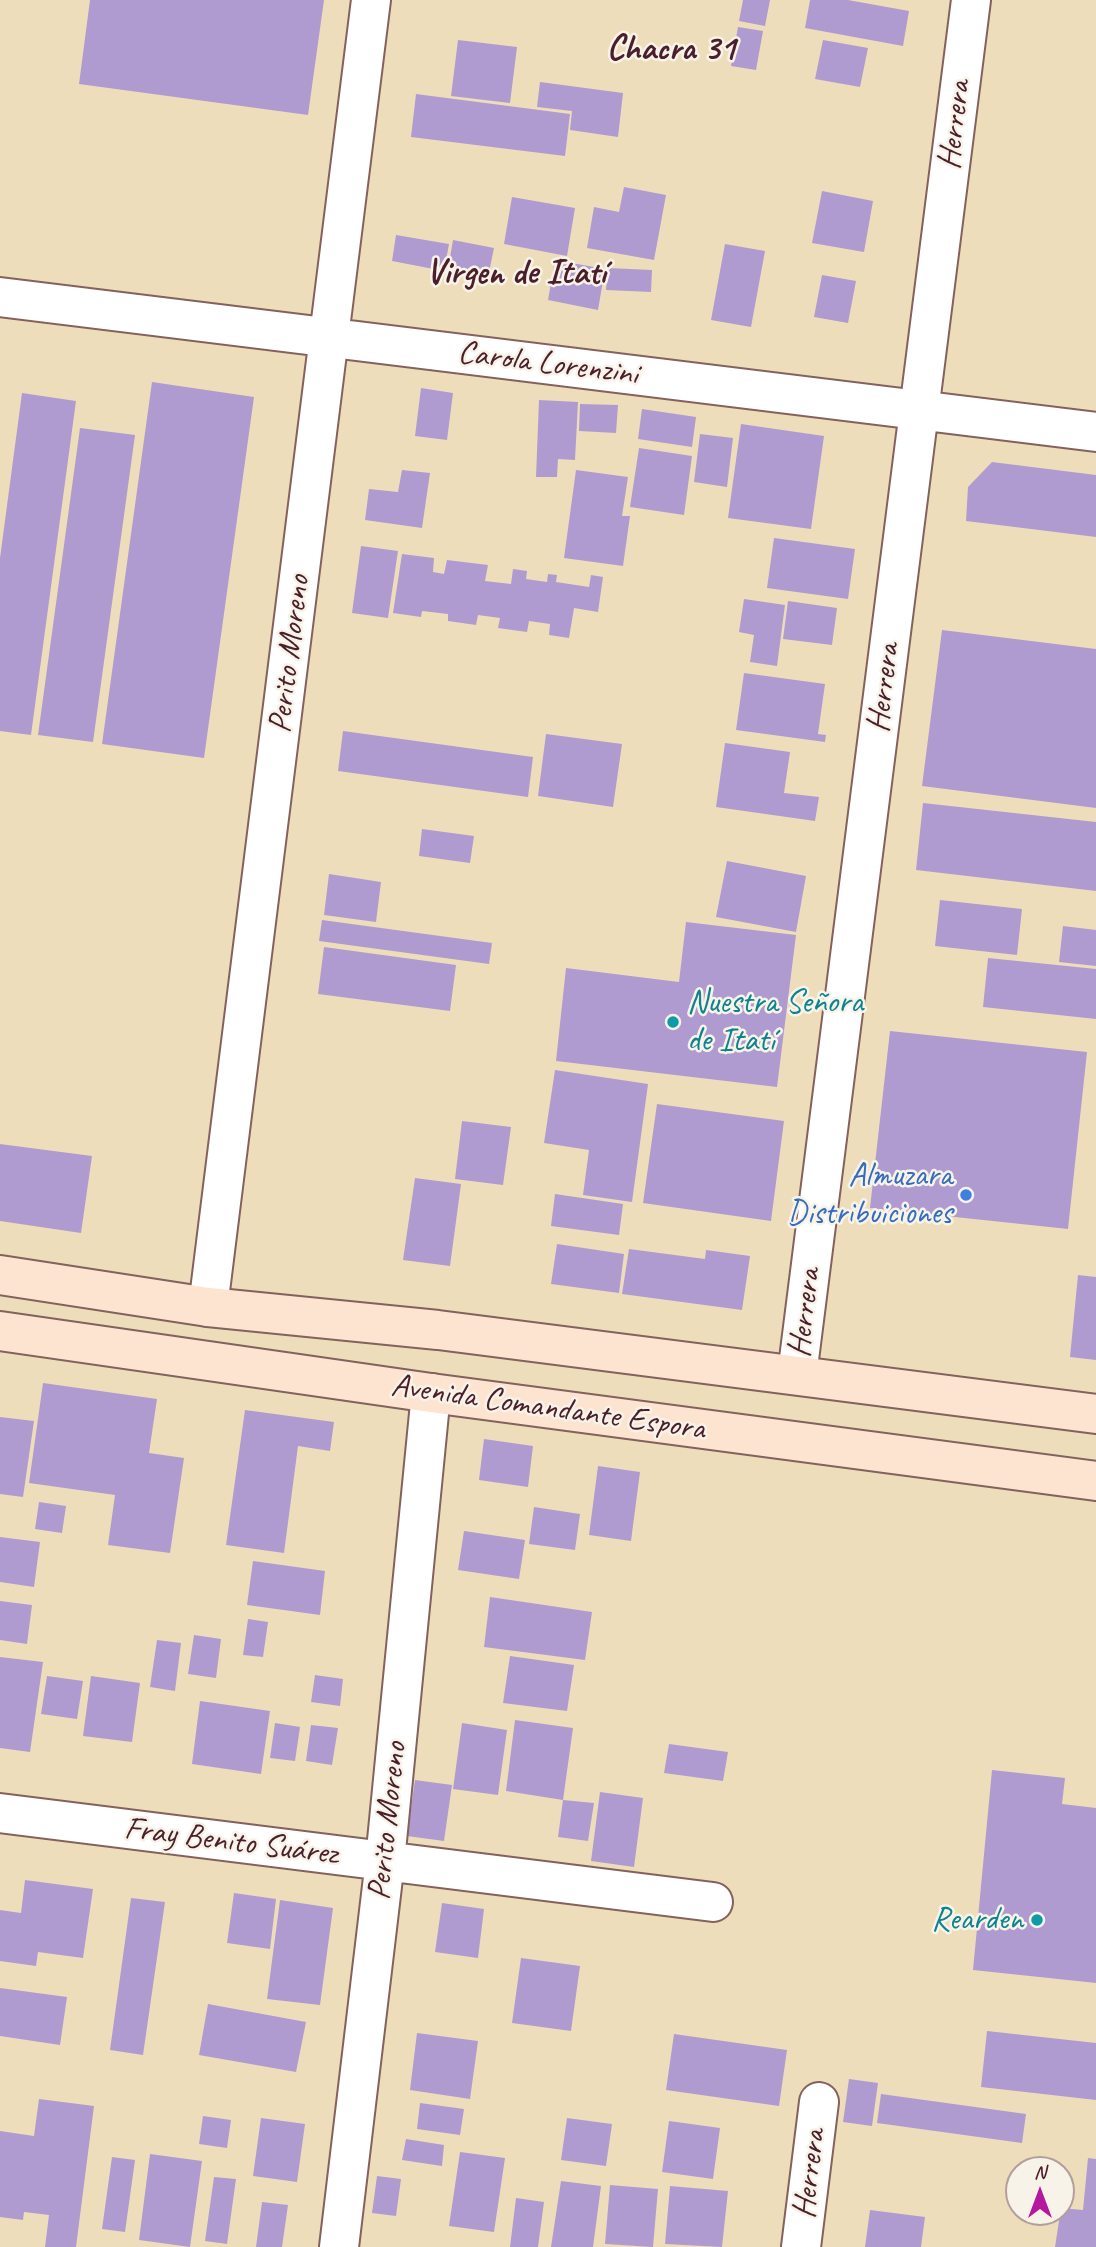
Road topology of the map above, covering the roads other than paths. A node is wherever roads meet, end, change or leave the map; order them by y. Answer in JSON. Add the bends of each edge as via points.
{"nodes":[{"id":1,"x":371,"y":0,"type":"edge"},
{"id":2,"x":971,"y":0,"type":"edge"},
{"id":3,"x":0,"y":298,"type":"edge"},
{"id":4,"x":329,"y":337,"type":"junction"},
{"id":5,"x":919,"y":410,"type":"junction"},
{"id":6,"x":1096,"y":432,"type":"edge"},
{"id":7,"x":0,"y":1275,"type":"edge"},
{"id":8,"x":208,"y":1307,"type":"junction"},
{"id":9,"x":0,"y":1331,"type":"edge"},
{"id":10,"x":797,"y":1375,"type":"junction"},
{"id":11,"x":431,"y":1393,"type":"junction"},
{"id":12,"x":1096,"y":1414,"type":"edge"},
{"id":13,"x":1096,"y":1481,"type":"edge"},
{"id":14,"x":0,"y":1813,"type":"edge"},
{"id":15,"x":385,"y":1861,"type":"junction"},
{"id":16,"x":713,"y":1902,"type":"dead end"},
{"id":17,"x":819,"y":2102,"type":"dead end"},
{"id":18,"x":339,"y":2247,"type":"edge"},
{"id":19,"x":801,"y":2247,"type":"edge"}],
"edges":[{"from":1,"to":4,"type":"street","name":"Perito Moreno"},
{"from":2,"to":5,"type":"street","name":"Herrera"},
{"from":3,"to":4,"type":"street","name":"Carola Lorenzini"},
{"from":4,"to":5,"type":"street","name":"Carola Lorenzini"},
{"from":4,"to":8,"type":"street","name":"Perito Moreno"},
{"from":5,"to":6,"type":"street","name":"Carola Lorenzini"},
{"from":5,"to":10,"type":"street","name":"Herrera"},
{"from":7,"to":8,"type":"main road","name":"Avenida Comandante Espora"},
{"from":8,"to":10,"type":"main road","name":"Avenida Comandante Espora","via":[[438,1330]]},
{"from":9,"to":11,"type":"main road","name":"Avenida Comandante Espora"},
{"from":10,"to":12,"type":"main road","name":"Avenida Comandante Espora"},
{"from":11,"to":13,"type":"main road","name":"Avenida Comandante Espora"},
{"from":11,"to":15,"type":"street","name":"Perito Moreno"},
{"from":14,"to":15,"type":"street","name":"Fray Benito Suárez"},
{"from":15,"to":16,"type":"street","name":"Fray Benito Suárez"},
{"from":15,"to":18,"type":"street","name":"Perito Moreno"},
{"from":17,"to":19,"type":"street","name":"Herrera"}]}
